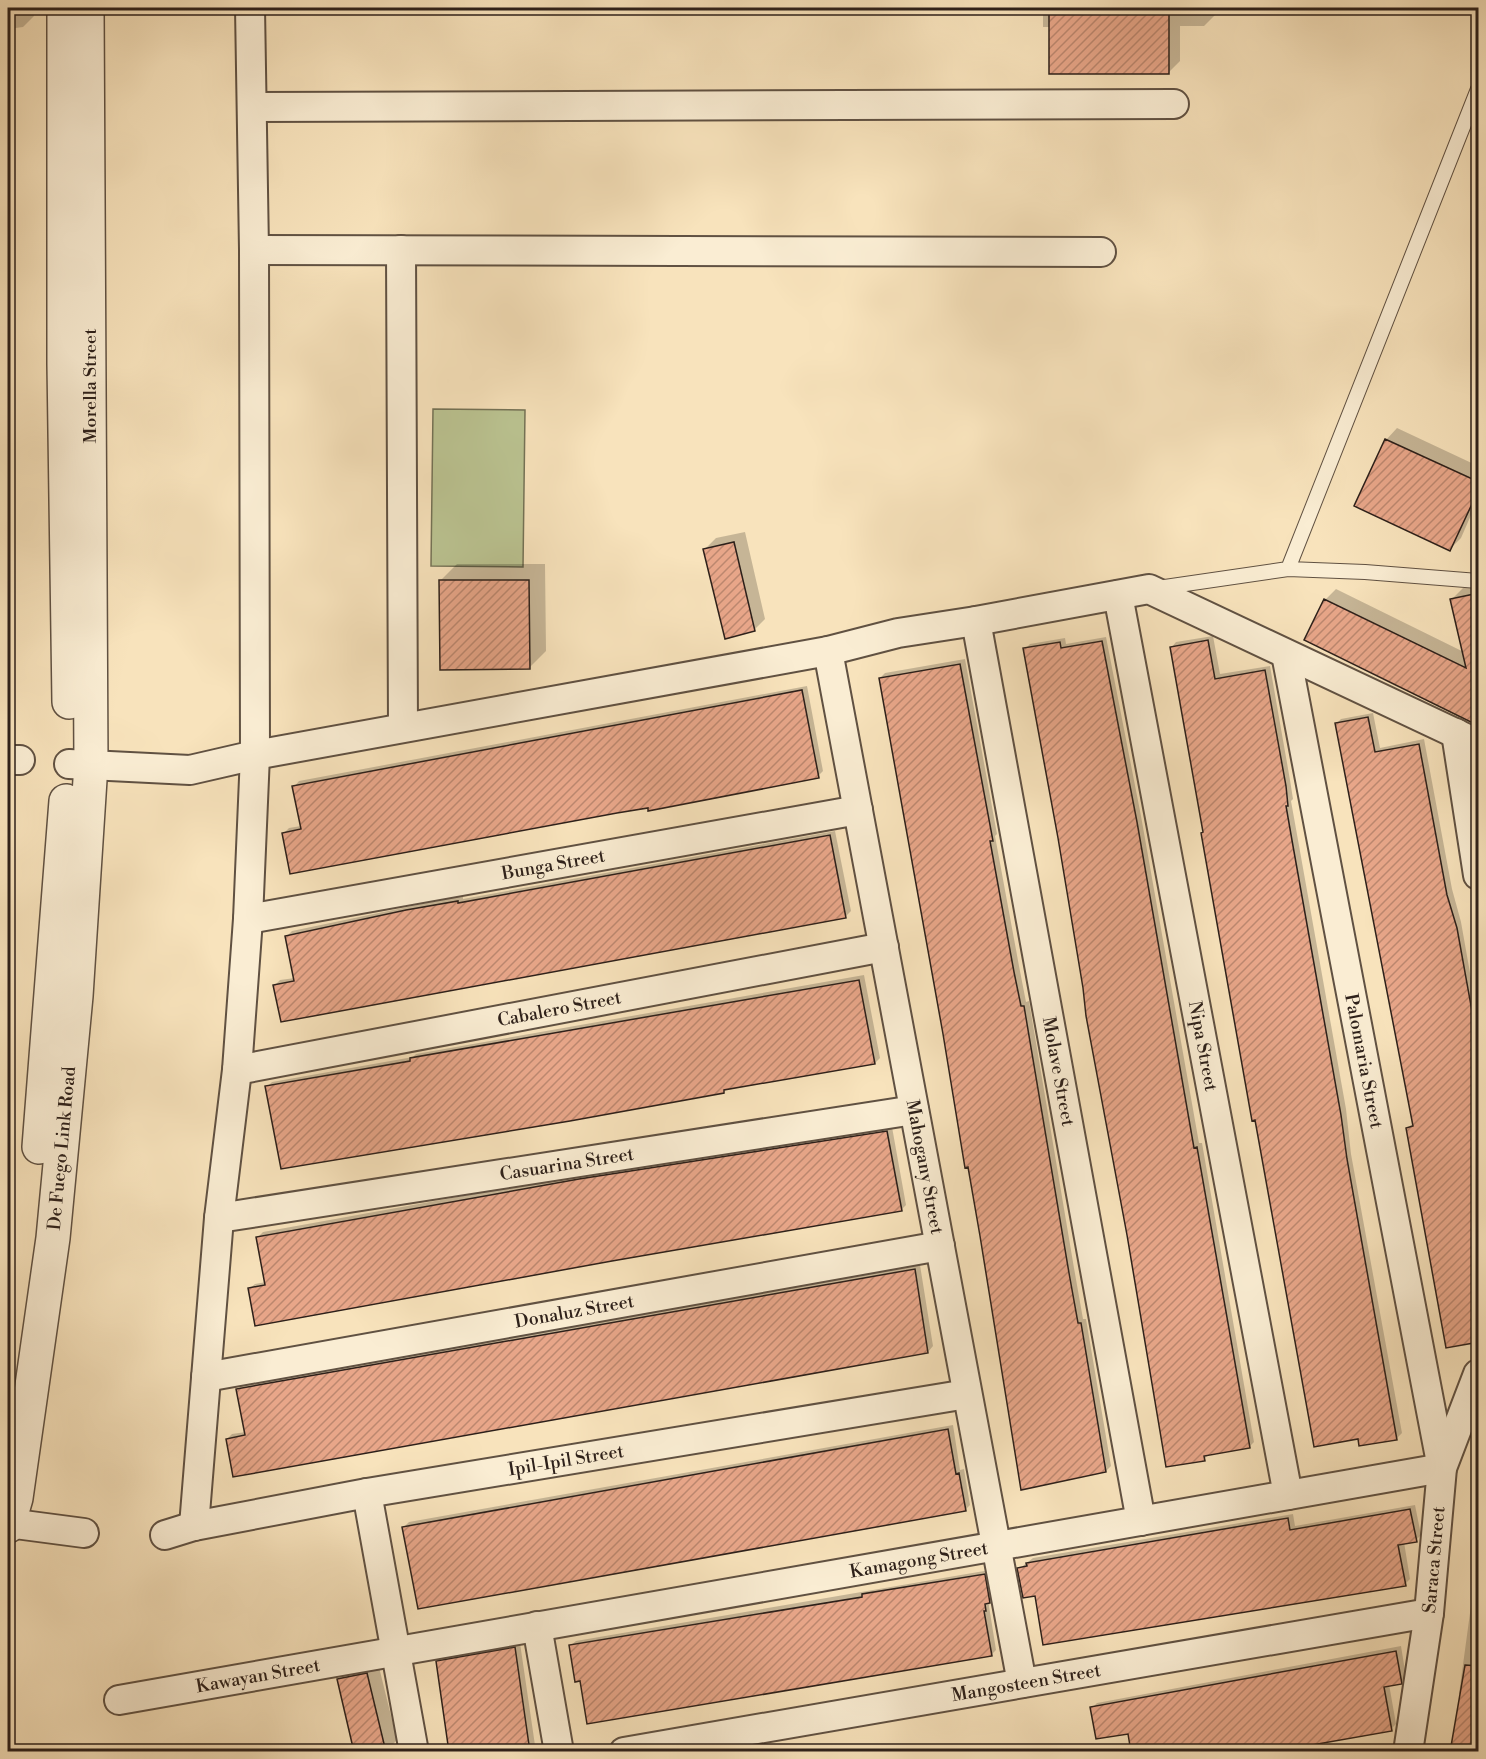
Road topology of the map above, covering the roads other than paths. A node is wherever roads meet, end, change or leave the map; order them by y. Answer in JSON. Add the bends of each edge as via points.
{"nodes":[{"id":1,"x":64,"y":8,"type":"edge"},
{"id":2,"x":87,"y":8,"type":"edge"},
{"id":3,"x":250,"y":8,"type":"edge"},
{"id":4,"x":1479,"y":89,"type":"edge"},
{"id":5,"x":1174,"y":104,"type":"dead end"},
{"id":6,"x":252,"y":107,"type":"junction"},
{"id":7,"x":254,"y":250,"type":"junction"},
{"id":8,"x":401,"y":250,"type":"junction"},
{"id":9,"x":1101,"y":252,"type":"dead end"},
{"id":10,"x":1288,"y":569,"type":"junction"},
{"id":11,"x":1479,"y":581,"type":"edge"},
{"id":12,"x":1149,"y":589,"type":"junction"},
{"id":13,"x":1118,"y":595,"type":"junction"},
{"id":14,"x":976,"y":621,"type":"junction"},
{"id":15,"x":828,"y":651,"type":"junction"},
{"id":16,"x":1286,"y":654,"type":"junction"},
{"id":17,"x":403,"y":727,"type":"junction"},
{"id":18,"x":1467,"y":739,"type":"edge"},
{"id":19,"x":255,"y":754,"type":"junction"},
{"id":20,"x":80,"y":764,"type":"junction"},
{"id":21,"x":858,"y":810,"type":"junction"},
{"id":22,"x":1479,"y":875,"type":"edge"},
{"id":23,"x":248,"y":919,"type":"junction"},
{"id":24,"x":884,"y":947,"type":"junction"},
{"id":25,"x":237,"y":1070,"type":"junction"},
{"id":26,"x":914,"y":1110,"type":"junction"},
{"id":27,"x":219,"y":1218,"type":"junction"},
{"id":28,"x":940,"y":1246,"type":"junction"},
{"id":29,"x":1479,"y":1374,"type":"edge"},
{"id":30,"x":206,"y":1377,"type":"junction"},
{"id":31,"x":967,"y":1394,"type":"junction"},
{"id":32,"x":8,"y":1403,"type":"edge"},
{"id":33,"x":1442,"y":1468,"type":"junction"},
{"id":34,"x":367,"y":1493,"type":"junction"},
{"id":35,"x":1287,"y":1496,"type":"junction"},
{"id":36,"x":1142,"y":1521,"type":"junction"},
{"id":37,"x":8,"y":1524,"type":"edge"},
{"id":38,"x":194,"y":1526,"type":"junction"},
{"id":39,"x":84,"y":1533,"type":"dead end"},
{"id":40,"x":165,"y":1535,"type":"dead end"},
{"id":41,"x":996,"y":1546,"type":"junction"},
{"id":42,"x":1429,"y":1613,"type":"junction"},
{"id":43,"x":537,"y":1626,"type":"junction"},
{"id":44,"x":396,"y":1650,"type":"junction"},
{"id":45,"x":1022,"y":1683,"type":"junction"},
{"id":46,"x":119,"y":1700,"type":"dead end"},
{"id":47,"x":414,"y":1752,"type":"edge"},
{"id":48,"x":559,"y":1752,"type":"edge"},
{"id":49,"x":624,"y":1752,"type":"edge"},
{"id":50,"x":1408,"y":1752,"type":"edge"}],
"edges":[{"from":1,"to":20,"type":"street","name":"Morella Street","via":[[64,364]]},
{"from":2,"to":20,"type":"street","name":"Morella Street"},
{"from":3,"to":6,"type":"street"},
{"from":4,"to":10,"type":"lane"},
{"from":5,"to":6,"type":"street"},
{"from":6,"to":7,"type":"street"},
{"from":7,"to":8,"type":"street"},
{"from":7,"to":19,"type":"street"},
{"from":8,"to":9,"type":"street"},
{"from":8,"to":17,"type":"street"},
{"from":10,"to":11,"type":"lane"},
{"from":10,"to":12,"type":"lane"},
{"from":12,"to":13,"type":"street"},
{"from":12,"to":16,"type":"street"},
{"from":13,"to":14,"type":"street"},
{"from":13,"to":35,"type":"street","name":"Nipa Street"},
{"from":14,"to":15,"type":"street","via":[[898,633]]},
{"from":14,"to":36,"type":"street","name":"Molave Street"},
{"from":15,"to":17,"type":"street"},
{"from":15,"to":21,"type":"street","name":"Mahogany Street"},
{"from":16,"to":18,"type":"street"},
{"from":16,"to":33,"type":"street","name":"Palomaria Street"},
{"from":17,"to":19,"type":"street"},
{"from":18,"to":22,"type":"street"},
{"from":19,"to":20,"type":"street","via":[[190,770]]},
{"from":19,"to":23,"type":"street"},
{"from":20,"to":32,"type":"street","name":"De Fuego Link Road","via":[[32,1237]]},
{"from":20,"to":37,"type":"street","name":"De Fuego Link Road","via":[[76,996],[53,1238],[16,1498]]},
{"from":21,"to":23,"type":"street","name":"Bunga Street"},
{"from":21,"to":24,"type":"street","name":"Mahogany Street"},
{"from":23,"to":25,"type":"street"},
{"from":24,"to":25,"type":"street","name":"Cabalero Street"},
{"from":24,"to":26,"type":"street","name":"Mahogany Street"},
{"from":25,"to":27,"type":"street"},
{"from":26,"to":27,"type":"street","name":"Casuarina Street"},
{"from":26,"to":28,"type":"street","name":"Mahogany Street"},
{"from":27,"to":30,"type":"street"},
{"from":28,"to":30,"type":"street","name":"Donaluz Street"},
{"from":28,"to":31,"type":"street","name":"Mahogany Street"},
{"from":29,"to":33,"type":"street","name":"Saraca Street"},
{"from":30,"to":38,"type":"street"},
{"from":31,"to":34,"type":"street","name":"Ipil-Ipil Street"},
{"from":31,"to":41,"type":"street","name":"Mahogany Street"},
{"from":33,"to":35,"type":"street","name":"Kamagong Street"},
{"from":33,"to":42,"type":"street","name":"Saraca Street"},
{"from":34,"to":38,"type":"street","name":"Ipil-Ipil Street"},
{"from":34,"to":44,"type":"street"},
{"from":35,"to":36,"type":"street","name":"Kamagong Street"},
{"from":36,"to":41,"type":"street","name":"Kamagong Street"},
{"from":37,"to":39,"type":"street"},
{"from":38,"to":40,"type":"street","name":"Ipil-Ipil Street"},
{"from":41,"to":43,"type":"street","name":"Kamagong Street"},
{"from":41,"to":45,"type":"street","name":"Mahogany Street"},
{"from":42,"to":45,"type":"street","name":"Mangosteen Street"},
{"from":42,"to":50,"type":"street","name":"Saraca Street"},
{"from":43,"to":44,"type":"street","name":"Kamagong Street"},
{"from":43,"to":48,"type":"street"},
{"from":44,"to":46,"type":"street","name":"Kawayan Street"},
{"from":44,"to":47,"type":"street"},
{"from":45,"to":49,"type":"street","name":"Mangosteen Street"}]}
